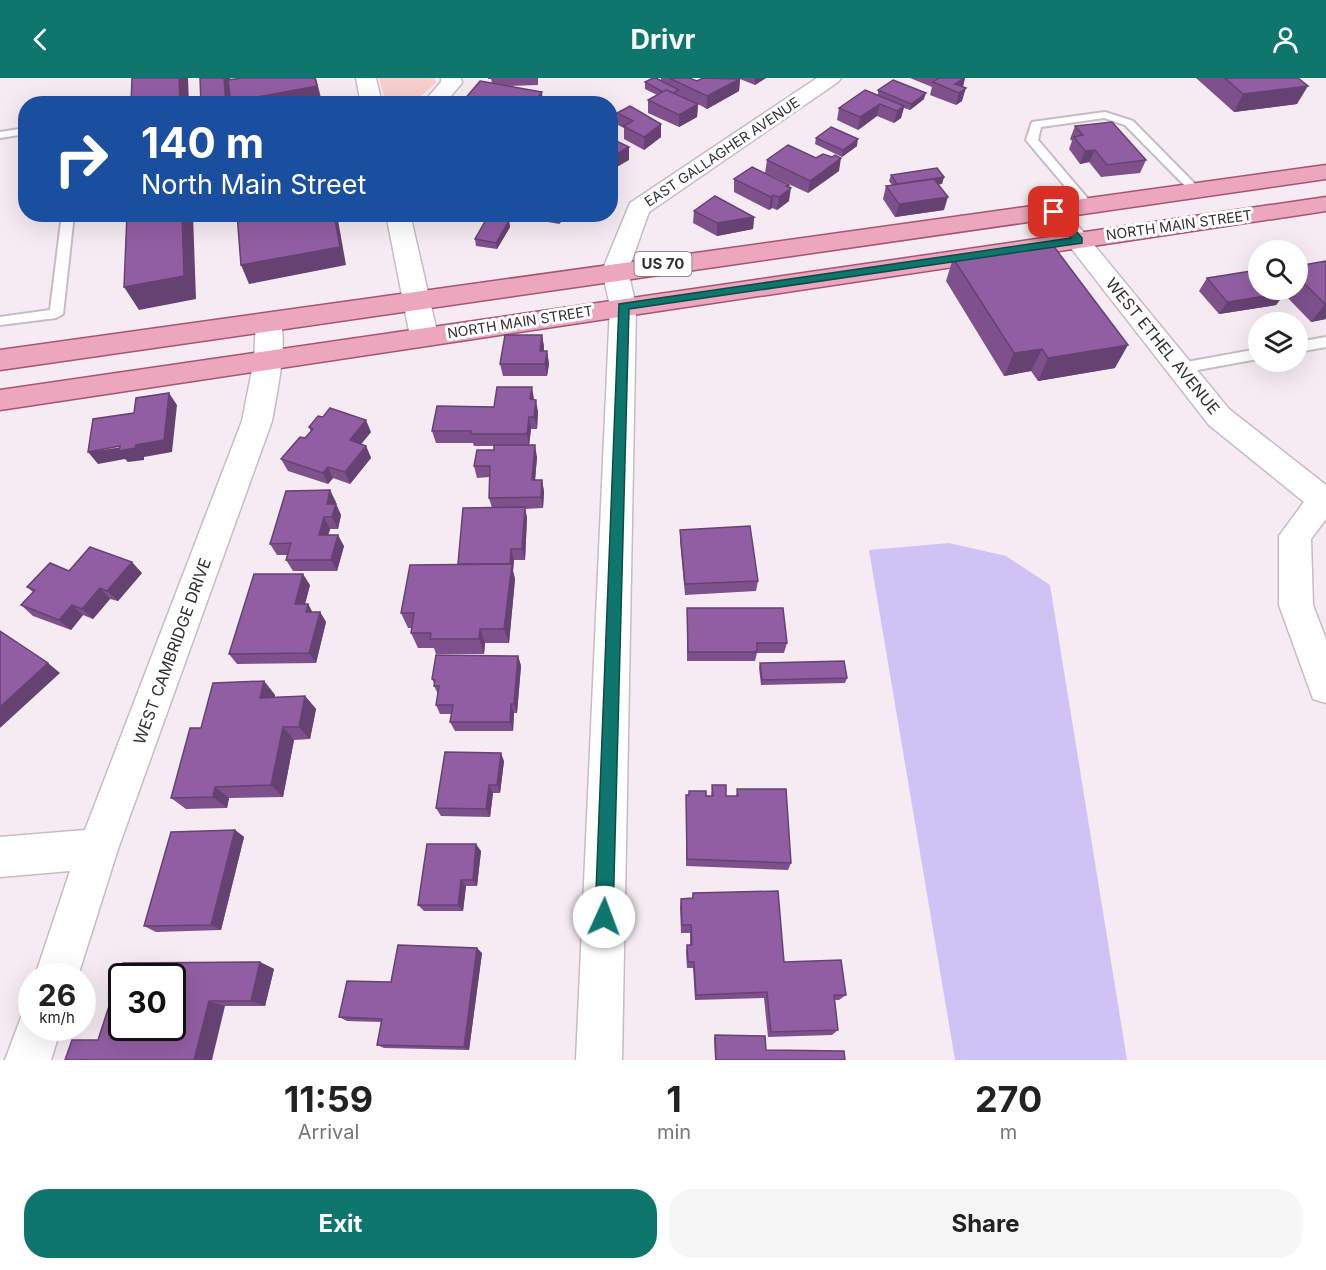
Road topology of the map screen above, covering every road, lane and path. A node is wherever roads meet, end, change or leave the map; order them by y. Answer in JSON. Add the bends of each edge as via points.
{"nodes":[{"id":1,"x":366,"y":78,"type":"edge"},
{"id":2,"x":451,"y":78,"type":"edge"},
{"id":3,"x":831,"y":78,"type":"edge"},
{"id":4,"x":370,"y":96,"type":"edge"},
{"id":5,"x":440,"y":96,"type":"edge"},
{"id":6,"x":18,"y":132,"type":"edge"},
{"id":7,"x":0,"y":135,"type":"edge"},
{"id":8,"x":1326,"y":172,"type":"edge"},
{"id":9,"x":1196,"y":191,"type":"junction"},
{"id":10,"x":1326,"y":204,"type":"edge"},
{"id":11,"x":1089,"y":207,"type":"junction"},
{"id":12,"x":1054,"y":212,"type":"junction"},
{"id":13,"x":67,"y":222,"type":"edge"},
{"id":14,"x":400,"y":222,"type":"edge"},
{"id":15,"x":1078,"y":240,"type":"junction"},
{"id":16,"x":615,"y":271,"type":"junction"},
{"id":17,"x":418,"y":300,"type":"junction"},
{"id":18,"x":623,"y":306,"type":"junction"},
{"id":19,"x":0,"y":321,"type":"edge"},
{"id":20,"x":268,"y":322,"type":"junction"},
{"id":21,"x":424,"y":336,"type":"junction"},
{"id":22,"x":1326,"y":342,"type":"edge"},
{"id":23,"x":1308,"y":345,"type":"edge"},
{"id":24,"x":1248,"y":356,"type":"edge"},
{"id":25,"x":0,"y":360,"type":"edge"},
{"id":26,"x":268,"y":360,"type":"junction"},
{"id":27,"x":1180,"y":368,"type":"junction"},
{"id":28,"x":0,"y":400,"type":"edge"},
{"id":29,"x":1324,"y":499,"type":"edge"},
{"id":30,"x":1326,"y":687,"type":"edge"},
{"id":31,"x":98,"y":849,"type":"junction"},
{"id":32,"x":0,"y":856,"type":"edge"},
{"id":33,"x":60,"y":963,"type":"edge"},
{"id":34,"x":35,"y":1041,"type":"edge"},
{"id":35,"x":28,"y":1060,"type":"edge"},
{"id":36,"x":599,"y":1060,"type":"edge"}],
"edges":[{"from":1,"to":4,"type":"street"},
{"from":2,"to":5,"type":"street","via":[[452,83]]},
{"from":3,"to":16,"type":"street","name":"EAST GALLAGHER AVENUE","via":[[638,208]]},
{"from":6,"to":7,"type":"lane"},
{"from":8,"to":9,"type":"main road","name":"NORTH MAIN STREET","number":"US 70"},
{"from":9,"to":11,"type":"main road","name":"NORTH MAIN STREET","number":"US 70"},
{"from":9,"to":11,"type":"lane","via":[[1129,123],[1105,115],[1036,124],[1032,140]]},
{"from":10,"to":15,"type":"main road","name":"NORTH MAIN STREET","number":"US 70"},
{"from":11,"to":12,"type":"main road","name":"NORTH MAIN STREET","number":"US 70"},
{"from":12,"to":15,"type":"street","name":"WEST ETHEL AVENUE"},
{"from":12,"to":16,"type":"main road","name":"NORTH MAIN STREET","number":"US 70"},
{"from":13,"to":19,"type":"lane","via":[[56,314]]},
{"from":14,"to":17,"type":"street"},
{"from":15,"to":18,"type":"main road","name":"NORTH MAIN STREET","number":"US 70"},
{"from":15,"to":27,"type":"street","name":"WEST ETHEL AVENUE"},
{"from":16,"to":17,"type":"main road","name":"NORTH MAIN STREET","number":"US 70"},
{"from":16,"to":18,"type":"street"},
{"from":17,"to":20,"type":"main road","name":"NORTH MAIN STREET","number":"US 70"},
{"from":17,"to":21,"type":"street"},
{"from":18,"to":21,"type":"main road","name":"NORTH MAIN STREET","number":"US 70"},
{"from":18,"to":36,"type":"street"},
{"from":20,"to":25,"type":"main road","name":"NORTH MAIN STREET","number":"US 70"},
{"from":20,"to":26,"type":"street","name":"WEST CAMBRIDGE DRIVE"},
{"from":21,"to":26,"type":"main road","name":"NORTH MAIN STREET","number":"US 70"},
{"from":22,"to":23,"type":"lane"},
{"from":24,"to":27,"type":"lane"},
{"from":26,"to":28,"type":"main road","name":"NORTH MAIN STREET","number":"US 70"},
{"from":26,"to":31,"type":"street","name":"WEST CAMBRIDGE DRIVE","via":[[257,421]]},
{"from":27,"to":29,"type":"street","name":"WEST ETHEL AVENUE","via":[[1219,417]]},
{"from":29,"to":30,"type":"street","name":"WEST ETHEL AVENUE","via":[[1295,536],[1296,605]]},
{"from":31,"to":32,"type":"street"},
{"from":31,"to":33,"type":"street","name":"WEST CAMBRIDGE DRIVE"},
{"from":34,"to":35,"type":"street"}]}
